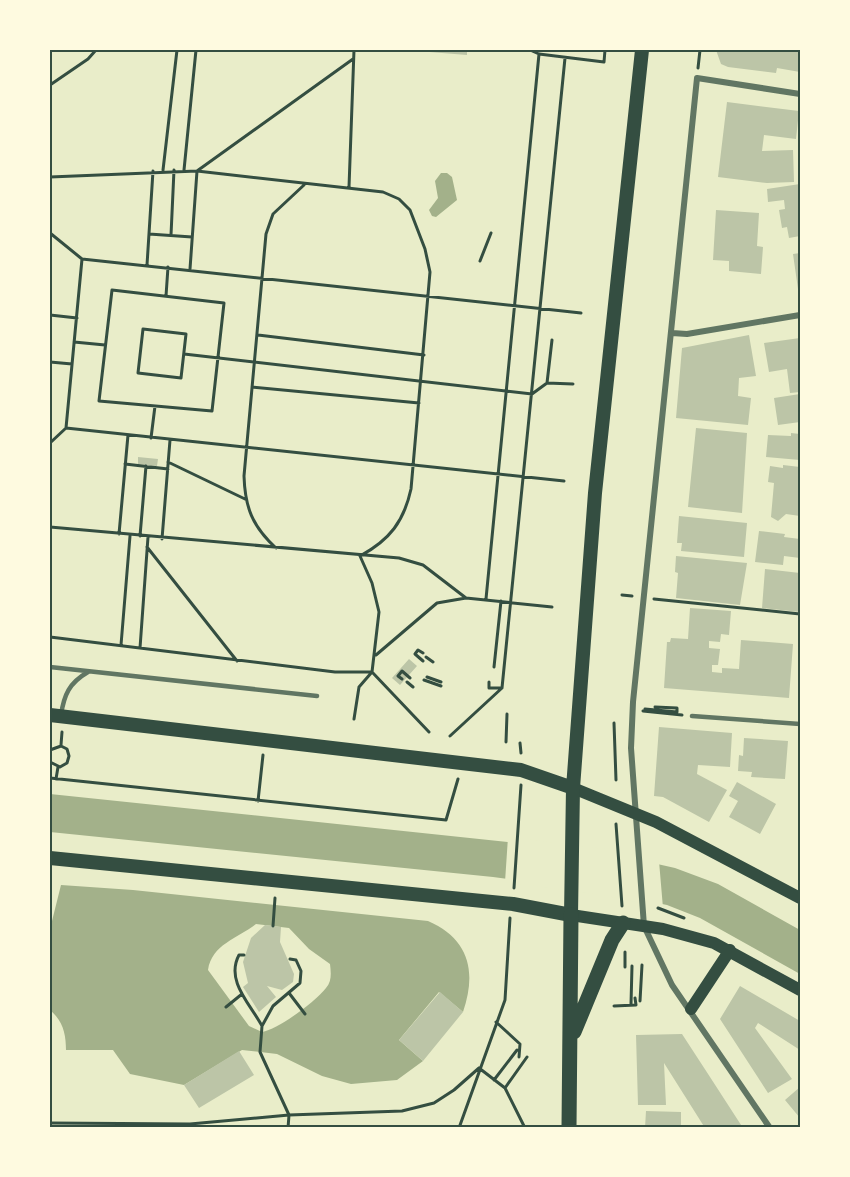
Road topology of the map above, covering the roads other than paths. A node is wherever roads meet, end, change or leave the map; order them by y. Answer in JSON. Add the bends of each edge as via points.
{"nodes":[{"id":1,"x":642,"y":50,"type":"edge"},
{"id":2,"x":801,"y":93,"type":"edge"},
{"id":3,"x":801,"y":315,"type":"edge"},
{"id":4,"x":672,"y":333,"type":"junction"},
{"id":5,"x":50,"y":667,"type":"edge"},
{"id":6,"x":88,"y":672,"type":"junction"},
{"id":7,"x":317,"y":696,"type":"dead end"},
{"id":8,"x":55,"y":715,"type":"edge"},
{"id":9,"x":692,"y":716,"type":"dead end"},
{"id":10,"x":801,"y":724,"type":"edge"},
{"id":11,"x":573,"y":788,"type":"junction"},
{"id":12,"x":636,"y":813,"type":"junction"},
{"id":13,"x":50,"y":858,"type":"edge"},
{"id":14,"x":801,"y":898,"type":"edge"},
{"id":15,"x":571,"y":915,"type":"junction"},
{"id":16,"x":623,"y":923,"type":"junction"},
{"id":17,"x":644,"y":927,"type":"junction"},
{"id":18,"x":730,"y":950,"type":"junction"},
{"id":19,"x":801,"y":990,"type":"edge"},
{"id":20,"x":691,"y":1009,"type":"junction"},
{"id":21,"x":570,"y":1040,"type":"junction"},
{"id":22,"x":569,"y":1128,"type":"edge"},
{"id":23,"x":770,"y":1128,"type":"edge"}],
"edges":[{"from":1,"to":11,"type":"main road","via":[[595,493]]},
{"from":2,"to":4,"type":"street","via":[[697,78]]},
{"from":3,"to":4,"type":"street","via":[[687,334]]},
{"from":4,"to":12,"type":"street","via":[[633,702],[631,748]]},
{"from":5,"to":6,"type":"lane"},
{"from":6,"to":7,"type":"lane"},
{"from":6,"to":8,"type":"lane","via":[[69,686]]},
{"from":8,"to":11,"type":"main road","via":[[521,770]]},
{"from":9,"to":10,"type":"lane"},
{"from":11,"to":12,"type":"main road"},
{"from":11,"to":15,"type":"main road"},
{"from":12,"to":14,"type":"main road"},
{"from":12,"to":17,"type":"street"},
{"from":13,"to":15,"type":"main road","via":[[513,904]]},
{"from":15,"to":16,"type":"main road"},
{"from":15,"to":21,"type":"highway"},
{"from":16,"to":17,"type":"main road"},
{"from":16,"to":21,"type":"highway","via":[[612,940]]},
{"from":17,"to":18,"type":"main road","via":[[697,938]]},
{"from":17,"to":20,"type":"street","via":[[672,985]]},
{"from":18,"to":19,"type":"main road"},
{"from":18,"to":20,"type":"main road"},
{"from":20,"to":23,"type":"street"},
{"from":21,"to":22,"type":"highway"}]}
